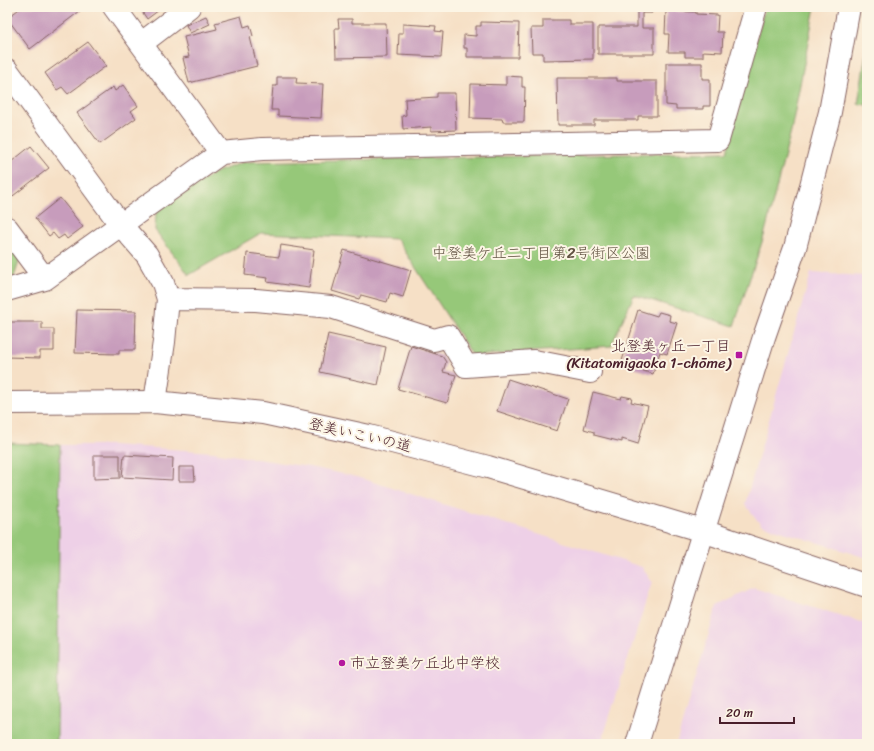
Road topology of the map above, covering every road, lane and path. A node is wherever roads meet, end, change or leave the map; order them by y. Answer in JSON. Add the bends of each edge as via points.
{"nodes":[{"id":1,"x":114,"y":7,"type":"edge"},
{"id":2,"x":189,"y":7,"type":"edge"},
{"id":3,"x":756,"y":7,"type":"edge"},
{"id":4,"x":849,"y":7,"type":"edge"},
{"id":5,"x":142,"y":43,"type":"junction"},
{"id":6,"x":7,"y":70,"type":"edge"},
{"id":7,"x":221,"y":153,"type":"junction"},
{"id":8,"x":120,"y":224,"type":"junction"},
{"id":9,"x":7,"y":228,"type":"edge"},
{"id":10,"x":45,"y":279,"type":"junction"},
{"id":11,"x":7,"y":290,"type":"edge"},
{"id":12,"x":168,"y":299,"type":"junction"},
{"id":13,"x":590,"y":372,"type":"dead end"},
{"id":14,"x":7,"y":402,"type":"edge"},
{"id":15,"x":155,"y":402,"type":"junction"},
{"id":16,"x":703,"y":531,"type":"junction"},
{"id":17,"x":867,"y":586,"type":"edge"},
{"id":18,"x":637,"y":744,"type":"edge"}],
"edges":[{"from":1,"to":5,"type":"street"},
{"from":2,"to":5,"type":"street"},
{"from":3,"to":7,"type":"street","via":[[718,140],[262,149]]},
{"from":4,"to":16,"type":"street","via":[[830,112],[795,248]]},
{"from":5,"to":7,"type":"street"},
{"from":6,"to":8,"type":"street"},
{"from":7,"to":8,"type":"street"},
{"from":8,"to":10,"type":"street"},
{"from":8,"to":12,"type":"street","via":[[155,267]]},
{"from":9,"to":10,"type":"street"},
{"from":10,"to":11,"type":"street"},
{"from":12,"to":13,"type":"street","via":[[256,300],[331,307],[434,340],[448,336],[466,366],[534,361]]},
{"from":12,"to":15,"type":"street"},
{"from":14,"to":15,"type":"street","name":"登美いこいの道"},
{"from":15,"to":16,"type":"street","name":"登美いこいの道","via":[[263,413],[369,436],[488,467]]},
{"from":16,"to":17,"type":"street","name":"登美いこいの道"},
{"from":16,"to":18,"type":"street"}]}
